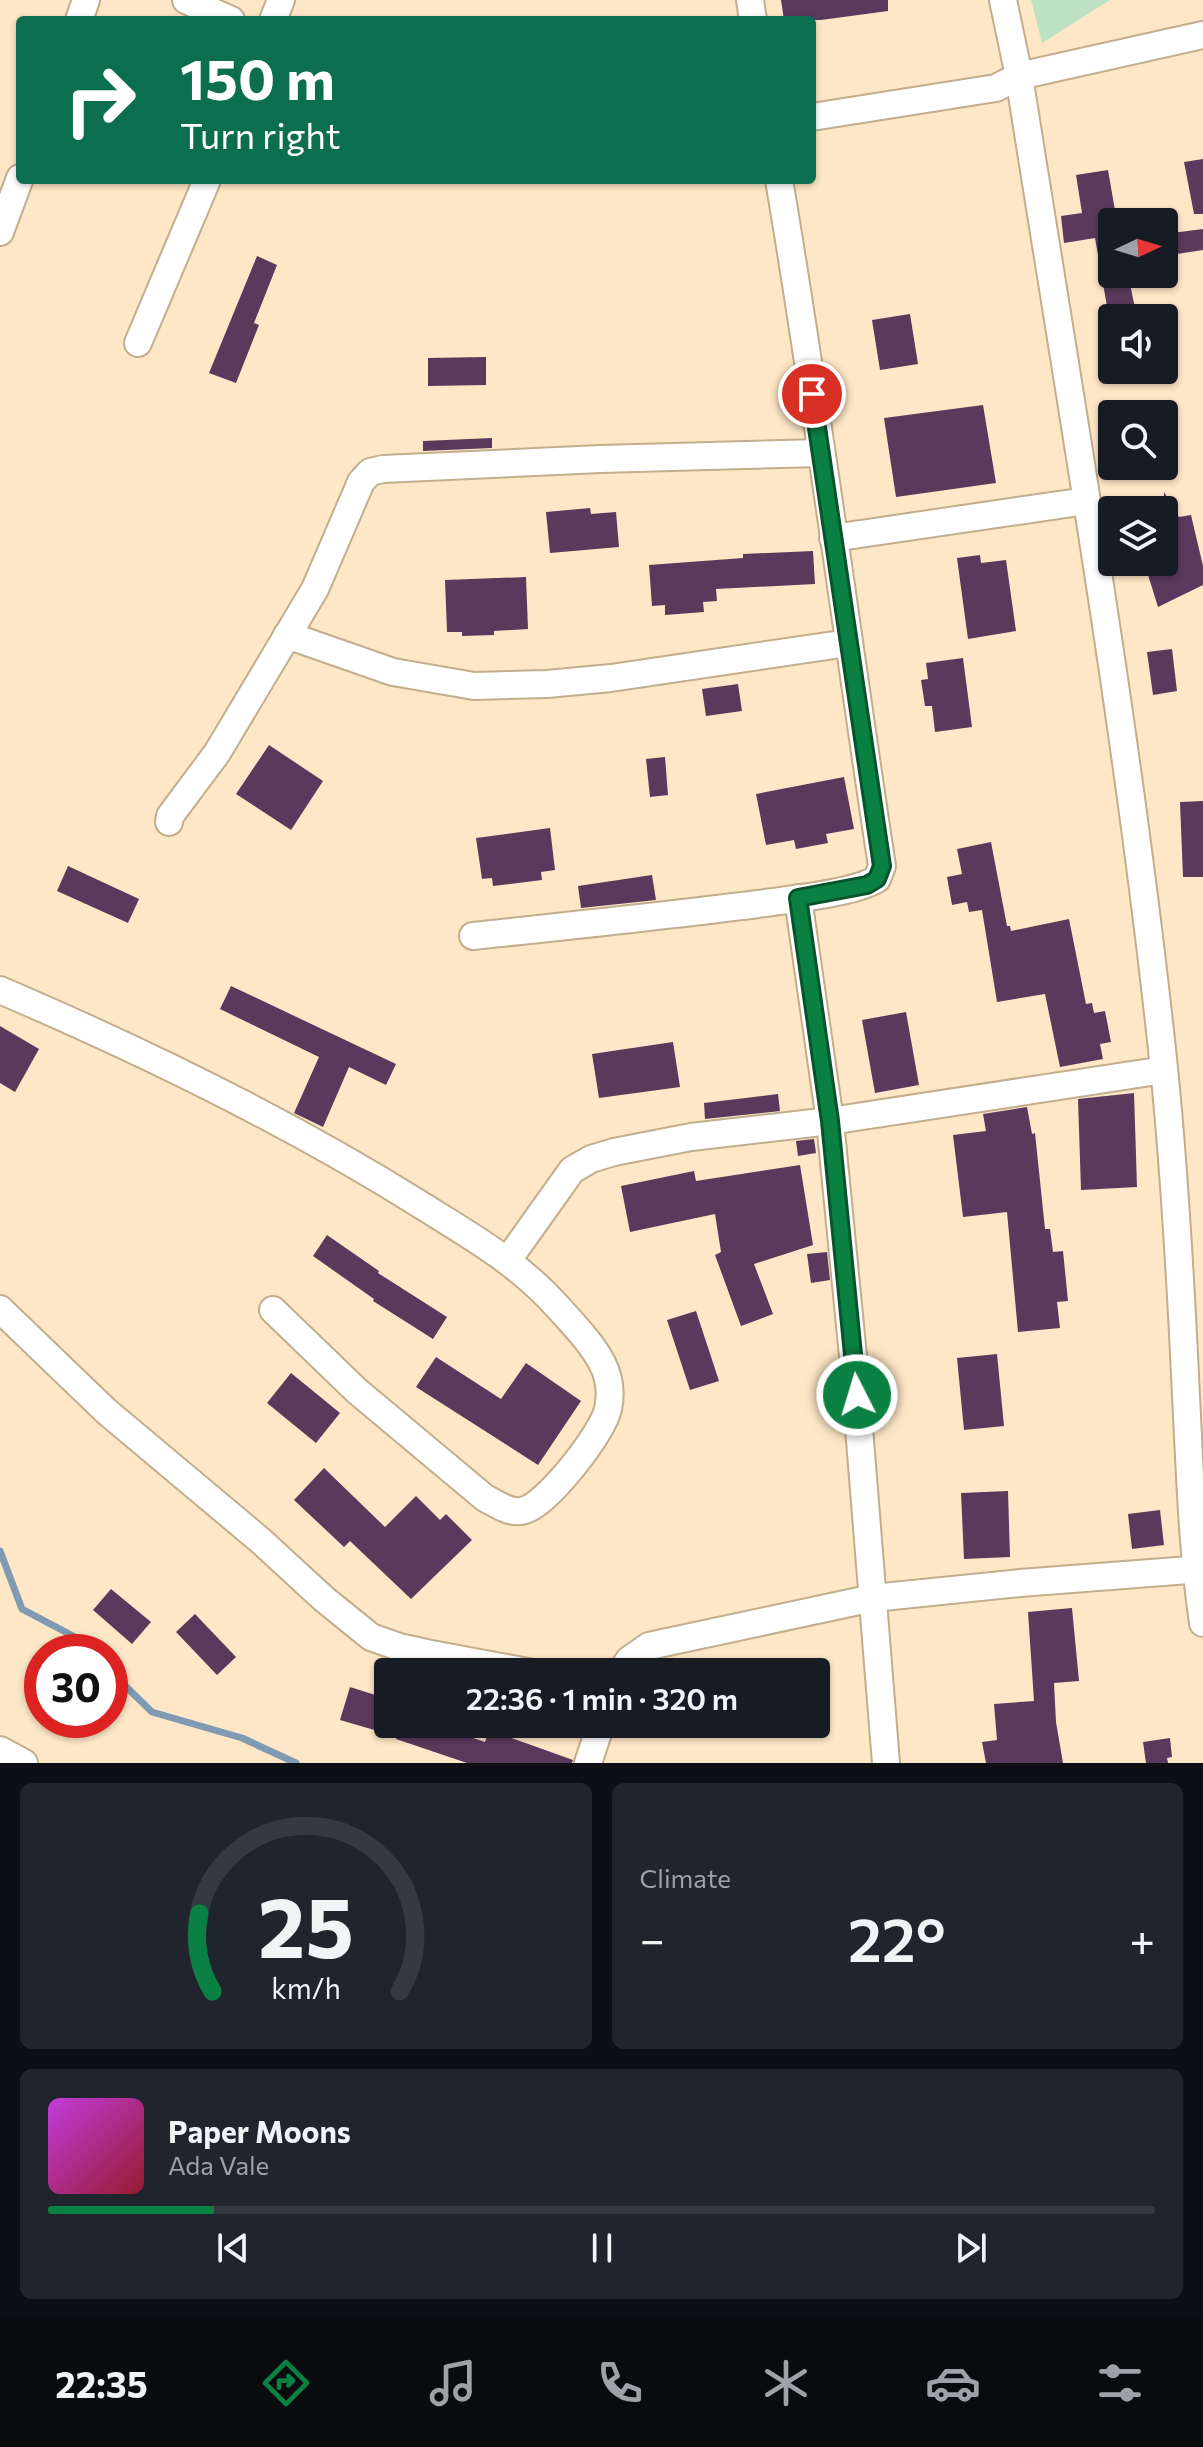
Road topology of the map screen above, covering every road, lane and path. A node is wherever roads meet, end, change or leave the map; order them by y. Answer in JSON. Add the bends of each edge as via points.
{"nodes":[{"id":1,"x":187,"y":0,"type":"edge"},
{"id":2,"x":1003,"y":0,"type":"edge"},
{"id":3,"x":222,"y":16,"type":"edge"},
{"id":4,"x":1203,"y":35,"type":"edge"},
{"id":5,"x":1019,"y":76,"type":"junction"},
{"id":6,"x":816,"y":116,"type":"edge"},
{"id":7,"x":18,"y":184,"type":"edge"},
{"id":8,"x":205,"y":184,"type":"edge"},
{"id":9,"x":780,"y":184,"type":"edge"},
{"id":10,"x":0,"y":232,"type":"edge"},
{"id":11,"x":138,"y":343,"type":"dead end"},
{"id":12,"x":820,"y":453,"type":"junction"},
{"id":13,"x":1086,"y":501,"type":"junction"},
{"id":14,"x":833,"y":538,"type":"junction"},
{"id":15,"x":287,"y":635,"type":"junction"},
{"id":16,"x":848,"y":643,"type":"junction"},
{"id":17,"x":169,"y":822,"type":"dead end"},
{"id":18,"x":798,"y":898,"type":"junction"},
{"id":19,"x":473,"y":936,"type":"dead end"},
{"id":20,"x":0,"y":990,"type":"edge"},
{"id":21,"x":1164,"y":1070,"type":"junction"},
{"id":22,"x":830,"y":1121,"type":"junction"},
{"id":23,"x":508,"y":1260,"type":"junction"},
{"id":24,"x":1192,"y":1279,"type":"edge"},
{"id":25,"x":0,"y":1309,"type":"edge"},
{"id":26,"x":273,"y":1310,"type":"dead end"},
{"id":27,"x":1199,"y":1569,"type":"edge"},
{"id":28,"x":873,"y":1598,"type":"junction"},
{"id":29,"x":1203,"y":1623,"type":"edge"},
{"id":30,"x":448,"y":1658,"type":"edge"},
{"id":31,"x":632,"y":1658,"type":"edge"},
{"id":32,"x":596,"y":1738,"type":"edge"},
{"id":33,"x":0,"y":1750,"type":"edge"},
{"id":34,"x":24,"y":1763,"type":"edge"},
{"id":35,"x":588,"y":1763,"type":"edge"},
{"id":36,"x":886,"y":1763,"type":"edge"}],
"edges":[{"from":1,"to":3,"type":"street"},
{"from":2,"to":5,"type":"street"},
{"from":4,"to":5,"type":"street"},
{"from":5,"to":6,"type":"street","via":[[996,88]]},
{"from":5,"to":13,"type":"street"},
{"from":7,"to":10,"type":"street"},
{"from":8,"to":11,"type":"street"},
{"from":9,"to":12,"type":"street"},
{"from":12,"to":14,"type":"street"},
{"from":12,"to":15,"type":"street","via":[[370,472],[315,589]]},
{"from":13,"to":14,"type":"street"},
{"from":13,"to":21,"type":"street"},
{"from":14,"to":16,"type":"street"},
{"from":15,"to":16,"type":"street","via":[[393,672],[474,686],[611,678]]},
{"from":15,"to":17,"type":"street"},
{"from":16,"to":18,"type":"street","via":[[882,866],[877,879],[867,885]]},
{"from":18,"to":19,"type":"street"},
{"from":18,"to":22,"type":"street"},
{"from":20,"to":23,"type":"street","via":[[210,1086],[365,1170]]},
{"from":21,"to":22,"type":"street"},
{"from":21,"to":24,"type":"street"},
{"from":22,"to":23,"type":"street","via":[[691,1137],[591,1159],[572,1170]]},
{"from":22,"to":28,"type":"street"},
{"from":23,"to":26,"type":"street","via":[[555,1304],[600,1358],[609,1382],[608,1410],[600,1430],[550,1492],[525,1510],[508,1510],[485,1498],[357,1391]]},
{"from":24,"to":27,"type":"street"},
{"from":25,"to":30,"type":"street","via":[[106,1411],[371,1637]]},
{"from":27,"to":28,"type":"street"},
{"from":27,"to":29,"type":"street"},
{"from":28,"to":31,"type":"street","via":[[649,1646]]},
{"from":28,"to":36,"type":"street"},
{"from":32,"to":35,"type":"street"},
{"from":33,"to":34,"type":"street"}]}
